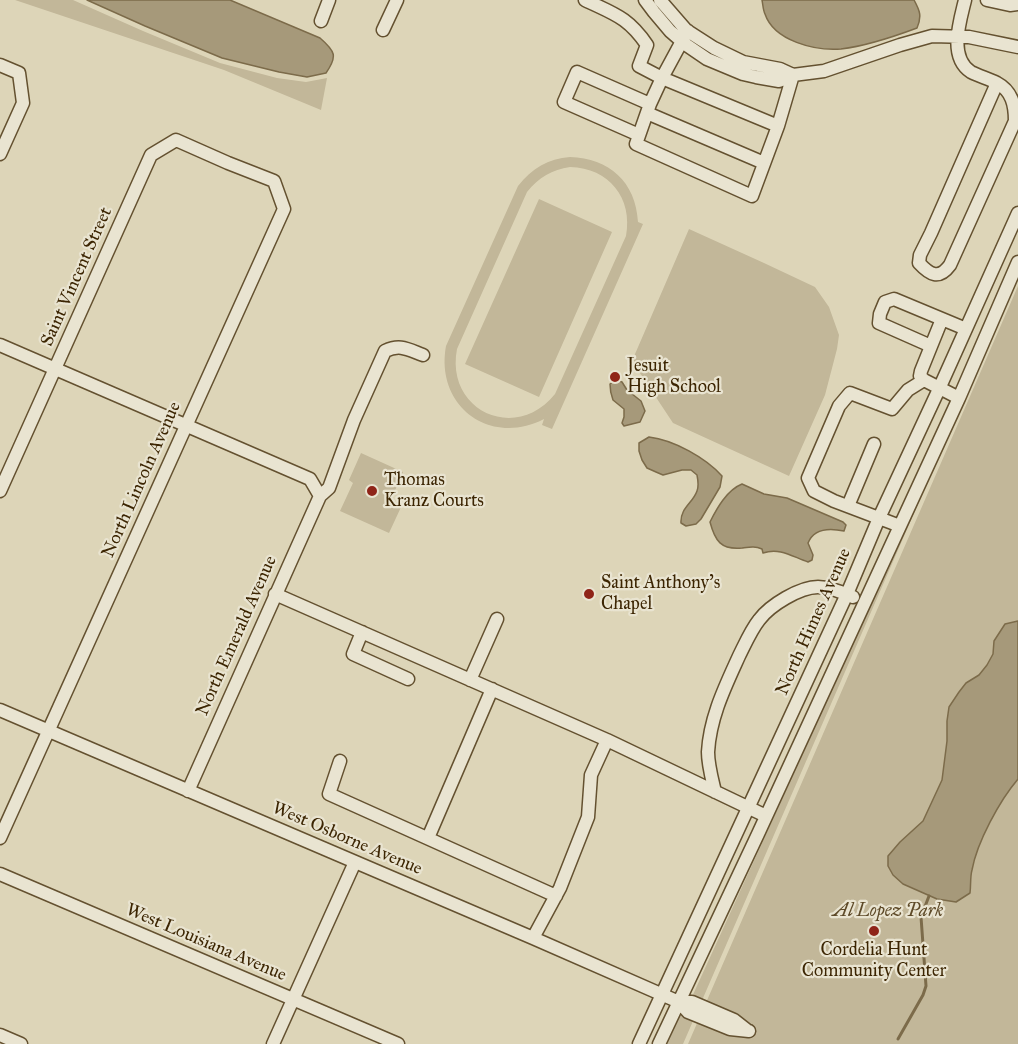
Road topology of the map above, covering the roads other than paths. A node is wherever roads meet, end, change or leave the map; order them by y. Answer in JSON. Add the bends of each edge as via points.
{"nodes":[{"id":1,"x":329,"y":0,"type":"edge"},
{"id":2,"x":397,"y":0,"type":"edge"},
{"id":3,"x":585,"y":0,"type":"edge"},
{"id":4,"x":645,"y":0,"type":"edge"},
{"id":5,"x":660,"y":0,"type":"edge"},
{"id":6,"x":965,"y":0,"type":"edge"},
{"id":7,"x":987,"y":0,"type":"edge"},
{"id":8,"x":1018,"y":4,"type":"edge"},
{"id":9,"x":321,"y":21,"type":"dead end"},
{"id":10,"x":383,"y":30,"type":"dead end"},
{"id":11,"x":685,"y":36,"type":"junction"},
{"id":12,"x":957,"y":36,"type":"junction"},
{"id":13,"x":1018,"y":47,"type":"edge"},
{"id":14,"x":0,"y":65,"type":"edge"},
{"id":15,"x":793,"y":75,"type":"junction"},
{"id":16,"x":662,"y":78,"type":"junction"},
{"id":17,"x":997,"y":83,"type":"junction"},
{"id":18,"x":649,"y":108,"type":"junction"},
{"id":19,"x":778,"y":126,"type":"junction"},
{"id":20,"x":639,"y":135,"type":"junction"},
{"id":21,"x":0,"y":154,"type":"edge"},
{"id":22,"x":764,"y":163,"type":"junction"},
{"id":23,"x":228,"y":164,"type":"joint"},
{"id":24,"x":1018,"y":213,"type":"edge"},
{"id":25,"x":1001,"y":251,"type":"junction"},
{"id":26,"x":1018,"y":256,"type":"edge"},
{"id":27,"x":1018,"y":261,"type":"edge"},
{"id":28,"x":942,"y":319,"type":"junction"},
{"id":29,"x":966,"y":329,"type":"junction"},
{"id":30,"x":0,"y":345,"type":"edge"},
{"id":31,"x":932,"y":346,"type":"junction"},
{"id":32,"x":423,"y":355,"type":"dead end"},
{"id":33,"x":56,"y":369,"type":"junction"},
{"id":34,"x":924,"y":380,"type":"junction"},
{"id":35,"x":939,"y":389,"type":"junction"},
{"id":36,"x":958,"y":398,"type":"junction"},
{"id":37,"x":187,"y":425,"type":"junction"},
{"id":38,"x":874,"y":444,"type":"dead end"},
{"id":39,"x":0,"y":491,"type":"edge"},
{"id":40,"x":320,"y":496,"type":"junction"},
{"id":41,"x":848,"y":506,"type":"junction"},
{"id":42,"x":879,"y":518,"type":"junction"},
{"id":43,"x":900,"y":526,"type":"junction"},
{"id":44,"x":275,"y":594,"type":"junction"},
{"id":45,"x":847,"y":594,"type":"junction"},
{"id":46,"x":864,"y":601,"type":"junction"},
{"id":47,"x":497,"y":619,"type":"dead end"},
{"id":48,"x":362,"y":632,"type":"junction"},
{"id":49,"x":408,"y":678,"type":"dead end"},
{"id":50,"x":470,"y":680,"type":"junction"},
{"id":51,"x":492,"y":689,"type":"junction"},
{"id":52,"x":0,"y":710,"type":"edge"},
{"id":53,"x":49,"y":731,"type":"junction"},
{"id":54,"x":607,"y":740,"type":"junction"},
{"id":55,"x":340,"y":761,"type":"dead end"},
{"id":56,"x":188,"y":791,"type":"junction"},
{"id":57,"x":715,"y":792,"type":"junction"},
{"id":58,"x":749,"y":808,"type":"junction"},
{"id":59,"x":766,"y":816,"type":"junction"},
{"id":60,"x":0,"y":838,"type":"edge"},
{"id":61,"x":428,"y":838,"type":"junction"},
{"id":62,"x":355,"y":862,"type":"junction"},
{"id":63,"x":0,"y":874,"type":"edge"},
{"id":64,"x":556,"y":896,"type":"junction"},
{"id":65,"x":533,"y":938,"type":"junction"},
{"id":66,"x":662,"y":995,"type":"junction"},
{"id":67,"x":293,"y":1000,"type":"junction"},
{"id":68,"x":679,"y":1002,"type":"junction"},
{"id":69,"x":0,"y":1035,"type":"edge"},
{"id":70,"x":21,"y":1044,"type":"edge"},
{"id":71,"x":273,"y":1044,"type":"edge"},
{"id":72,"x":398,"y":1044,"type":"edge"},
{"id":73,"x":639,"y":1044,"type":"edge"},
{"id":74,"x":659,"y":1044,"type":"edge"}],
"edges":[{"from":1,"to":9,"type":"street"},
{"from":2,"to":10,"type":"street"},
{"from":3,"to":16,"type":"street","via":[[624,19],[637,31],[647,45],[639,66]]},
{"from":4,"to":11,"type":"street","via":[[661,21]]},
{"from":5,"to":11,"type":"street"},
{"from":6,"to":12,"type":"street"},
{"from":7,"to":8,"type":"street"},
{"from":11,"to":15,"type":"street","via":[[707,58],[743,74],[779,81]]},
{"from":11,"to":16,"type":"street"},
{"from":12,"to":13,"type":"street"},
{"from":12,"to":15,"type":"street","via":[[932,36],[824,71]]},
{"from":12,"to":17,"type":"street","via":[[963,64],[971,72]]},
{"from":14,"to":21,"type":"street","via":[[19,73],[24,103]]},
{"from":15,"to":19,"type":"street"},
{"from":16,"to":18,"type":"street"},
{"from":16,"to":19,"type":"street"},
{"from":17,"to":17,"type":"street","via":[[1010,95],[1015,121],[950,265],[945,272],[929,273],[919,263],[920,255]]},
{"from":18,"to":20,"type":"street"},
{"from":18,"to":20,"type":"street","via":[[577,72],[564,102]]},
{"from":18,"to":22,"type":"street"},
{"from":19,"to":22,"type":"street"},
{"from":20,"to":22,"type":"street","via":[[636,144],[752,196]]},
{"from":23,"to":33,"type":"street","name":"Saint Vincent Street","via":[[176,140],[151,155]]},
{"from":23,"to":37,"type":"street","name":"North Lincoln Avenue","via":[[274,181],[284,209]]},
{"from":24,"to":25,"type":"street","name":"North Himes Avenue"},
{"from":25,"to":26,"type":"street"},
{"from":25,"to":29,"type":"street","name":"North Himes Avenue"},
{"from":27,"to":36,"type":"street","name":"North Himes Avenue"},
{"from":28,"to":29,"type":"street"},
{"from":28,"to":31,"type":"street"},
{"from":28,"to":31,"type":"street","via":[[894,299],[885,303],[880,314],[879,323]]},
{"from":29,"to":35,"type":"street","name":"North Himes Avenue"},
{"from":30,"to":33,"type":"street"},
{"from":31,"to":34,"type":"street","via":[[921,371]]},
{"from":32,"to":40,"type":"street","name":"North Emerald Avenue","via":[[394,346],[385,351],[329,488]]},
{"from":33,"to":37,"type":"street"},
{"from":33,"to":39,"type":"street","name":"Saint Vincent Street"},
{"from":34,"to":35,"type":"street"},
{"from":34,"to":41,"type":"street","via":[[908,390],[892,410],[850,393],[839,406],[808,478],[814,491]]},
{"from":35,"to":36,"type":"street"},
{"from":35,"to":42,"type":"street","name":"North Himes Avenue"},
{"from":36,"to":43,"type":"street","name":"North Himes Avenue"},
{"from":37,"to":40,"type":"street","via":[[310,479]]},
{"from":37,"to":53,"type":"street","name":"North Lincoln Avenue"},
{"from":38,"to":41,"type":"street"},
{"from":40,"to":44,"type":"street","name":"North Emerald Avenue"},
{"from":41,"to":42,"type":"street"},
{"from":42,"to":43,"type":"street"},
{"from":42,"to":45,"type":"street","name":"North Himes Avenue"},
{"from":43,"to":46,"type":"street","name":"North Himes Avenue"},
{"from":44,"to":48,"type":"street"},
{"from":44,"to":56,"type":"street","name":"North Emerald Avenue"},
{"from":45,"to":46,"type":"street"},
{"from":45,"to":57,"type":"street","via":[[816,586],[804,589],[788,596],[759,619],[724,688],[713,720],[708,753]]},
{"from":45,"to":58,"type":"street","name":"North Himes Avenue"},
{"from":46,"to":59,"type":"street","name":"North Himes Avenue"},
{"from":47,"to":50,"type":"street"},
{"from":48,"to":49,"type":"street","via":[[353,654]]},
{"from":48,"to":50,"type":"street"},
{"from":50,"to":51,"type":"street"},
{"from":51,"to":54,"type":"street"},
{"from":51,"to":61,"type":"street"},
{"from":52,"to":53,"type":"street","name":"West Osborne Avenue"},
{"from":53,"to":56,"type":"street","name":"West Osborne Avenue"},
{"from":53,"to":60,"type":"street","name":"North Lincoln Avenue"},
{"from":54,"to":57,"type":"street"},
{"from":54,"to":64,"type":"street","via":[[591,775],[588,817]]},
{"from":55,"to":61,"type":"street","via":[[329,794]]},
{"from":56,"to":62,"type":"street","name":"West Osborne Avenue"},
{"from":57,"to":58,"type":"street"},
{"from":58,"to":59,"type":"street"},
{"from":58,"to":66,"type":"street","name":"North Himes Avenue"},
{"from":59,"to":68,"type":"street","name":"North Himes Avenue"},
{"from":61,"to":64,"type":"street"},
{"from":62,"to":65,"type":"street","name":"West Osborne Avenue"},
{"from":62,"to":67,"type":"street"},
{"from":63,"to":67,"type":"street","name":"West Louisiana Avenue"},
{"from":64,"to":65,"type":"street"},
{"from":65,"to":66,"type":"street","name":"West Osborne Avenue"},
{"from":66,"to":68,"type":"street","name":"West Osborne Avenue"},
{"from":66,"to":73,"type":"street","name":"North Himes Avenue"},
{"from":67,"to":71,"type":"street"},
{"from":67,"to":72,"type":"street","name":"West Louisiana Avenue"},
{"from":68,"to":68,"type":"street","via":[[688,1012],[730,1029],[749,1031],[734,1020],[692,1002]]},
{"from":68,"to":74,"type":"street","name":"North Himes Avenue"},
{"from":69,"to":70,"type":"street"}]}
